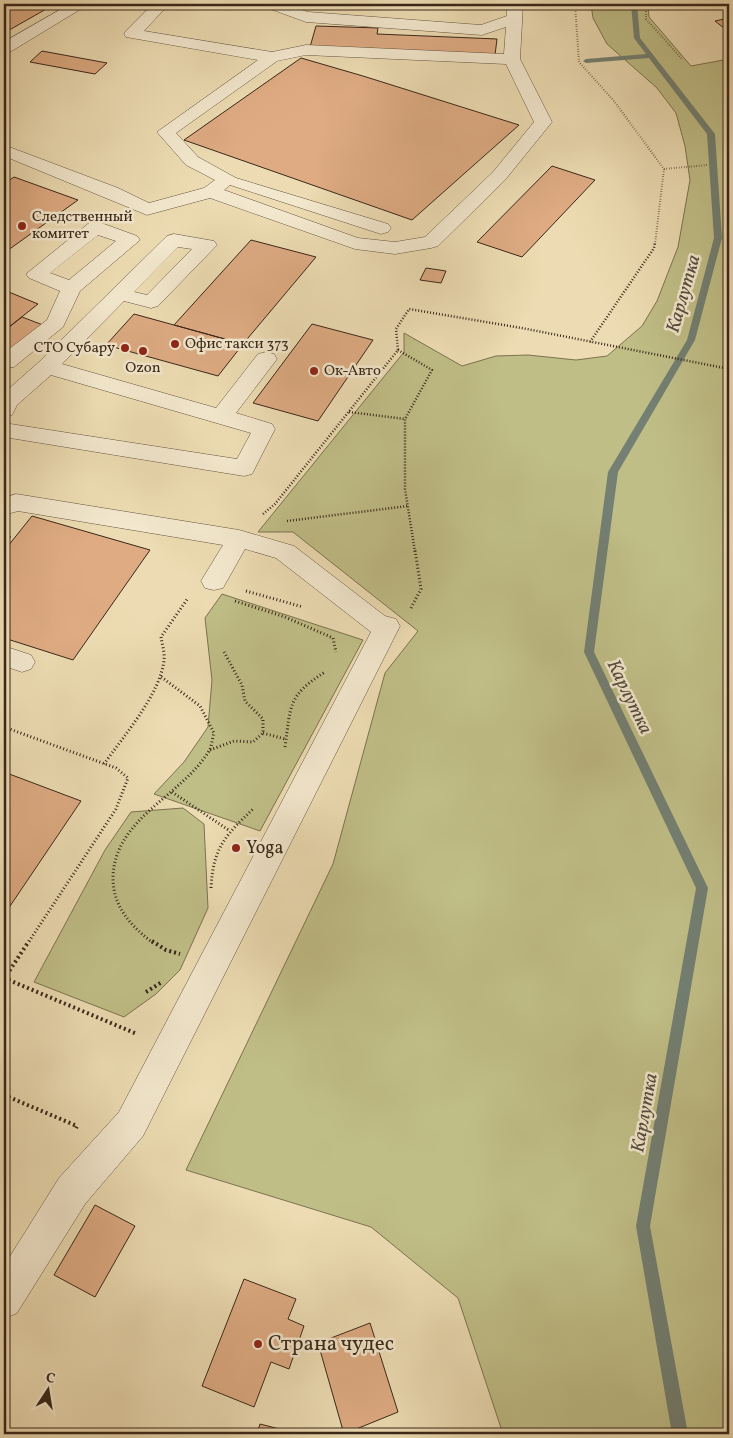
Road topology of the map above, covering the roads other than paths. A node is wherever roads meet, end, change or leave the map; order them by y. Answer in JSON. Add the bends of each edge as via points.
{"nodes":[{"id":1,"x":81,"y":4,"type":"edge"},
{"id":2,"x":161,"y":4,"type":"edge"},
{"id":3,"x":270,"y":4,"type":"edge"},
{"id":4,"x":515,"y":11,"type":"edge"},
{"id":5,"x":4,"y":49,"type":"edge"},
{"id":6,"x":272,"y":57,"type":"junction"},
{"id":7,"x":512,"y":59,"type":"junction"},
{"id":8,"x":4,"y":150,"type":"edge"},
{"id":9,"x":227,"y":179,"type":"junction"},
{"id":10,"x":211,"y":192,"type":"junction"},
{"id":11,"x":381,"y":228,"type":"dead end"},
{"id":12,"x":71,"y":288,"type":"dead end"},
{"id":13,"x":120,"y":294,"type":"dead end"},
{"id":14,"x":266,"y":358,"type":"dead end"},
{"id":15,"x":4,"y":361,"type":"edge"},
{"id":16,"x":47,"y":367,"type":"junction"},
{"id":17,"x":4,"y":410,"type":"edge"},
{"id":18,"x":222,"y":416,"type":"junction"},
{"id":19,"x":4,"y":430,"type":"edge"},
{"id":20,"x":4,"y":508,"type":"edge"},
{"id":21,"x":236,"y":539,"type":"junction"},
{"id":22,"x":214,"y":581,"type":"dead end"},
{"id":23,"x":4,"y":1300,"type":"edge"}],
"edges":[{"from":1,"to":5,"type":"lane"},
{"from":2,"to":6,"type":"lane","via":[[132,34]]},
{"from":3,"to":4,"type":"lane","via":[[306,17],[482,30]]},
{"from":4,"to":7,"type":"lane"},
{"from":6,"to":7,"type":"lane","via":[[306,50]]},
{"from":6,"to":9,"type":"lane","via":[[166,132],[192,161]]},
{"from":7,"to":10,"type":"lane","via":[[543,122],[499,176],[431,242],[395,248],[355,243]]},
{"from":8,"to":10,"type":"lane","via":[[147,209]]},
{"from":9,"to":10,"type":"lane"},
{"from":9,"to":11,"type":"lane"},
{"from":12,"to":15,"type":"lane","via":[[56,323]]},
{"from":13,"to":16,"type":"lane"},
{"from":14,"to":18,"type":"lane"},
{"from":16,"to":17,"type":"lane","via":[[7,402]]},
{"from":16,"to":18,"type":"lane"},
{"from":18,"to":19,"type":"lane","via":[[264,428],[244,468]]},
{"from":20,"to":21,"type":"lane","via":[[16,502]]},
{"from":21,"to":22,"type":"lane"},
{"from":21,"to":23,"type":"lane","via":[[285,552],[379,625],[387,626],[344,669],[170,1048],[130,1124],[72,1191]]}]}
